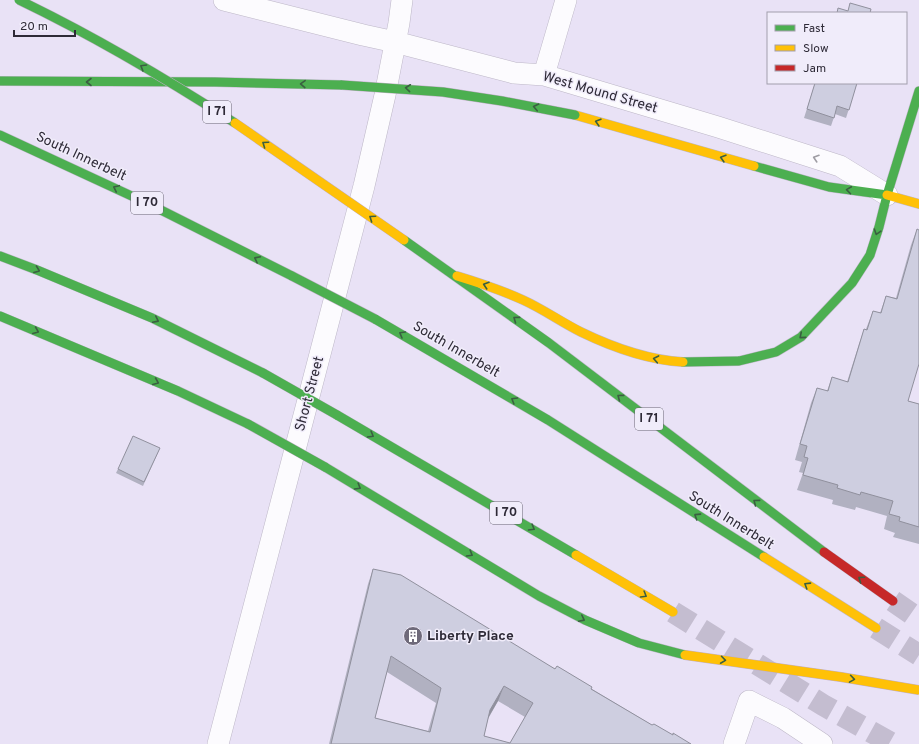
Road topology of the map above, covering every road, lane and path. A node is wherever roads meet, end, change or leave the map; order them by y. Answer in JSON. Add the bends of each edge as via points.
{"nodes":[{"id":1,"x":19,"y":0,"type":"edge"},
{"id":2,"x":224,"y":0,"type":"edge"},
{"id":3,"x":402,"y":0,"type":"edge"},
{"id":4,"x":566,"y":0,"type":"edge"},
{"id":5,"x":395,"y":42,"type":"junction"},
{"id":6,"x":544,"y":75,"type":"junction"},
{"id":7,"x":0,"y":81,"type":"edge"},
{"id":8,"x":919,"y":91,"type":"edge"},
{"id":9,"x":0,"y":135,"type":"edge"},
{"id":10,"x":887,"y":195,"type":"junction"},
{"id":11,"x":919,"y":204,"type":"edge"},
{"id":12,"x":0,"y":256,"type":"edge"},
{"id":13,"x":457,"y":276,"type":"junction"},
{"id":14,"x":0,"y":316,"type":"edge"},
{"id":15,"x":893,"y":601,"type":"tunnel mouth"},
{"id":16,"x":673,"y":612,"type":"tunnel mouth"},
{"id":17,"x":876,"y":628,"type":"tunnel mouth"},
{"id":18,"x":919,"y":690,"type":"edge"},
{"id":19,"x":218,"y":744,"type":"edge"},
{"id":20,"x":734,"y":744,"type":"edge"},
{"id":21,"x":822,"y":744,"type":"edge"}],
"edges":[{"from":13,"to":1,"type":"main road","number":"I 71","one_way":true,"bridge":true,"via":[[235,123],[68,24]]},
{"from":2,"to":5,"type":"street","name":"West Mound Street"},
{"from":3,"to":5,"type":"street","name":"Short Street"},
{"from":4,"to":6,"type":"street"},
{"from":5,"to":6,"type":"street","name":"West Mound Street","via":[[514,73]]},
{"from":5,"to":19,"type":"street","name":"Short Street","via":[[364,186]]},
{"from":10,"to":6,"type":"street","name":"West Mound Street","one_way":true,"via":[[840,166]]},
{"from":10,"to":7,"type":"main road","one_way":true,"bridge":true,"via":[[829,187],[575,115],[458,94],[342,85]]},
{"from":8,"to":10,"type":"main road"},
{"from":17,"to":9,"type":"main road","name":"South Innerbelt","number":"I 70","one_way":true,"bridge":true,"via":[[548,420],[375,319],[151,205]]},
{"from":10,"to":11,"type":"main road","name":"West Mound Street"},
{"from":10,"to":13,"type":"main road","one_way":true,"via":[[870,255],[852,283],[801,337],[776,352],[739,362],[668,361],[639,355],[582,332],[491,286]]},
{"from":12,"to":16,"type":"main road","number":"I 70","one_way":true,"bridge":true,"via":[[152,318],[263,373]]},
{"from":15,"to":13,"type":"main road","number":"I 71","one_way":true,"via":[[759,505],[552,345]]},
{"from":14,"to":18,"type":"main road","one_way":true,"bridge":true,"via":[[178,391],[248,424],[325,467],[539,596],[585,620],[639,643],[684,655]]},
{"from":20,"to":21,"type":"street","via":[[749,701],[783,718]]}]}
